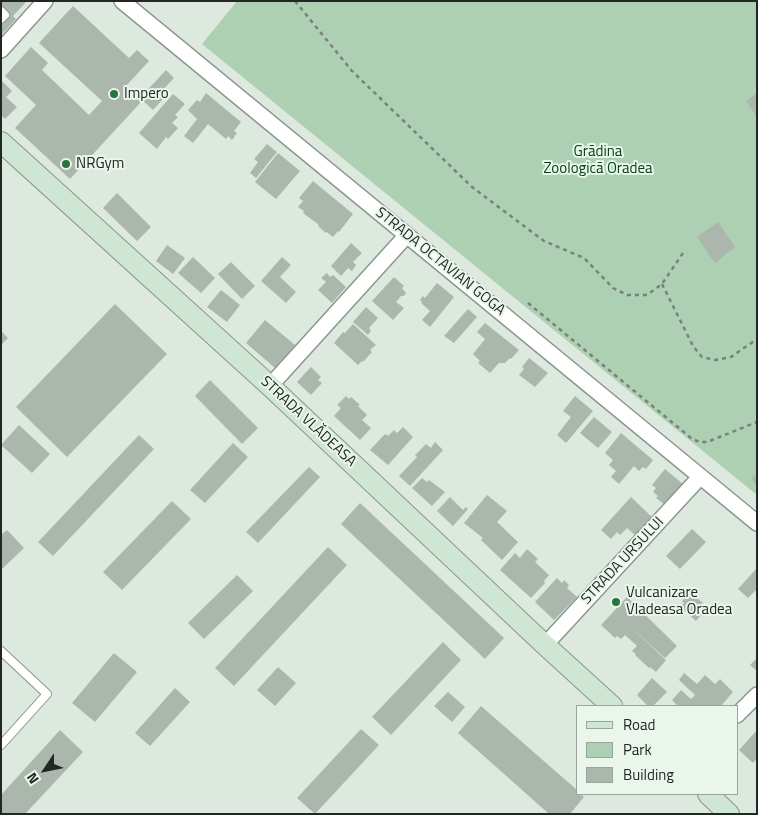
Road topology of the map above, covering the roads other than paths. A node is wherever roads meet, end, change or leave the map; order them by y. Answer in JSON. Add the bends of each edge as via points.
{"nodes":[{"id":1,"x":45,"y":1,"type":"edge"},
{"id":2,"x":122,"y":1,"type":"edge"},
{"id":3,"x":1,"y":11,"type":"edge"},
{"id":4,"x":1,"y":19,"type":"edge"},
{"id":5,"x":1,"y":50,"type":"edge"},
{"id":6,"x":1,"y":142,"type":"edge"},
{"id":7,"x":408,"y":235,"type":"junction"},
{"id":8,"x":270,"y":386,"type":"junction"},
{"id":9,"x":700,"y":477,"type":"junction"},
{"id":10,"x":757,"y":523,"type":"edge"},
{"id":11,"x":545,"y":645,"type":"junction"},
{"id":12,"x":1,"y":651,"type":"edge"},
{"id":13,"x":757,"y":694,"type":"edge"},
{"id":14,"x":611,"y":705,"type":"edge"},
{"id":15,"x":738,"y":714,"type":"edge"},
{"id":16,"x":1,"y":745,"type":"edge"},
{"id":17,"x":709,"y":795,"type":"edge"},
{"id":18,"x":729,"y":814,"type":"edge"}],
"edges":[{"from":1,"to":5,"type":"street"},
{"from":2,"to":7,"type":"street","name":"STRADA OCTAVIAN GOGA"},
{"from":3,"to":4,"type":"lane","via":[[5,15]]},
{"from":6,"to":8,"type":"street","name":"STRADA VLĂDEASA"},
{"from":7,"to":8,"type":"street"},
{"from":7,"to":9,"type":"street","name":"STRADA OCTAVIAN GOGA"},
{"from":8,"to":11,"type":"street","name":"STRADA VLĂDEASA"},
{"from":9,"to":10,"type":"street","name":"STRADA OCTAVIAN GOGA"},
{"from":9,"to":11,"type":"street","name":"STRADA URSULUI"},
{"from":11,"to":14,"type":"street","name":"STRADA VLĂDEASA"},
{"from":12,"to":16,"type":"lane","via":[[47,694]]},
{"from":13,"to":15,"type":"street"},
{"from":17,"to":18,"type":"street"}]}
